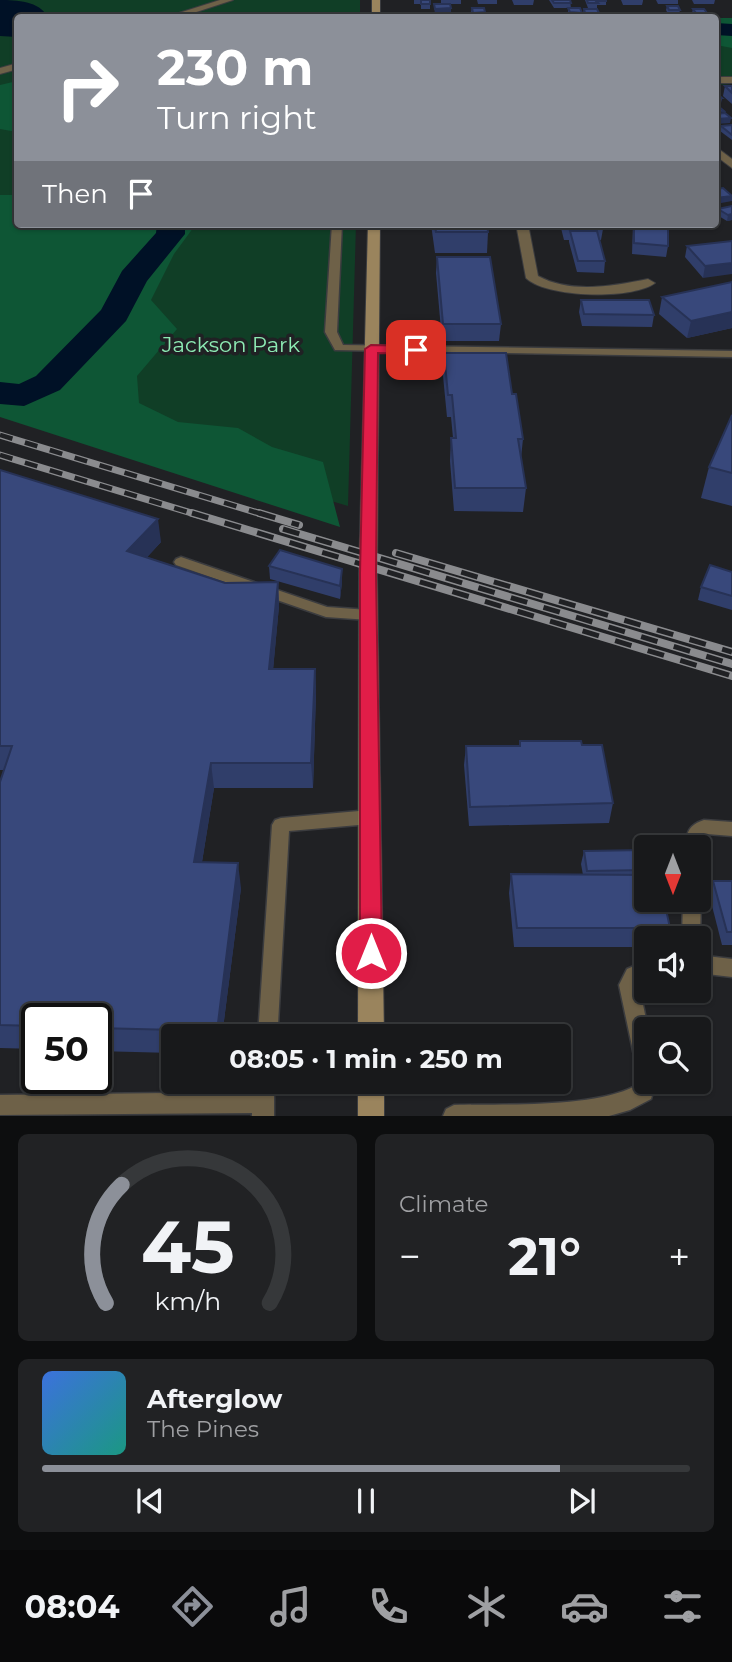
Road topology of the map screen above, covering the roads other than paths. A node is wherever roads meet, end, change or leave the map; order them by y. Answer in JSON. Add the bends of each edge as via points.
{"nodes":[{"id":1,"x":229,"y":0,"type":"edge"},
{"id":2,"x":181,"y":14,"type":"edge"},
{"id":3,"x":337,"y":228,"type":"edge"},
{"id":4,"x":373,"y":228,"type":"edge"},
{"id":5,"x":523,"y":228,"type":"edge"},
{"id":6,"x":648,"y":283,"type":"dead end"},
{"id":7,"x":371,"y":349,"type":"junction"},
{"id":8,"x":732,"y":354,"type":"edge"},
{"id":9,"x":181,"y":562,"type":"dead end"},
{"id":10,"x":369,"y":615,"type":"junction"},
{"id":11,"x":370,"y":817,"type":"junction"},
{"id":12,"x":732,"y":829,"type":"edge"},
{"id":13,"x":695,"y":835,"type":"edge"},
{"id":14,"x":711,"y":966,"type":"edge"},
{"id":15,"x":732,"y":968,"type":"edge"},
{"id":16,"x":634,"y":975,"type":"edge"},
{"id":17,"x":636,"y":1017,"type":"edge"},
{"id":18,"x":267,"y":1024,"type":"edge"},
{"id":19,"x":371,"y":1024,"type":"edge"},
{"id":20,"x":371,"y":1094,"type":"edge"},
{"id":21,"x":642,"y":1094,"type":"edge"},
{"id":22,"x":263,"y":1100,"type":"edge"},
{"id":23,"x":0,"y":1105,"type":"edge"},
{"id":24,"x":371,"y":1116,"type":"edge"},
{"id":25,"x":454,"y":1116,"type":"edge"}],
"edges":[{"from":1,"to":2,"type":"street"},
{"from":3,"to":7,"type":"lane","via":[[331,332],[339,348]]},
{"from":4,"to":7,"type":"main road"},
{"from":5,"to":6,"type":"street","via":[[532,278],[541,285],[622,289]]},
{"from":7,"to":8,"type":"lane"},
{"from":7,"to":10,"type":"main road"},
{"from":9,"to":10,"type":"lane","via":[[326,612]]},
{"from":10,"to":11,"type":"main road"},
{"from":11,"to":18,"type":"lane","via":[[281,825]]},
{"from":11,"to":19,"type":"main road"},
{"from":12,"to":13,"type":"lane","via":[[704,827]]},
{"from":14,"to":15,"type":"lane"},
{"from":16,"to":17,"type":"lane","via":[[629,985]]},
{"from":20,"to":24,"type":"main road"},
{"from":21,"to":25,"type":"lane","via":[[635,1101],[585,1111]]},
{"from":22,"to":23,"type":"lane"}]}
